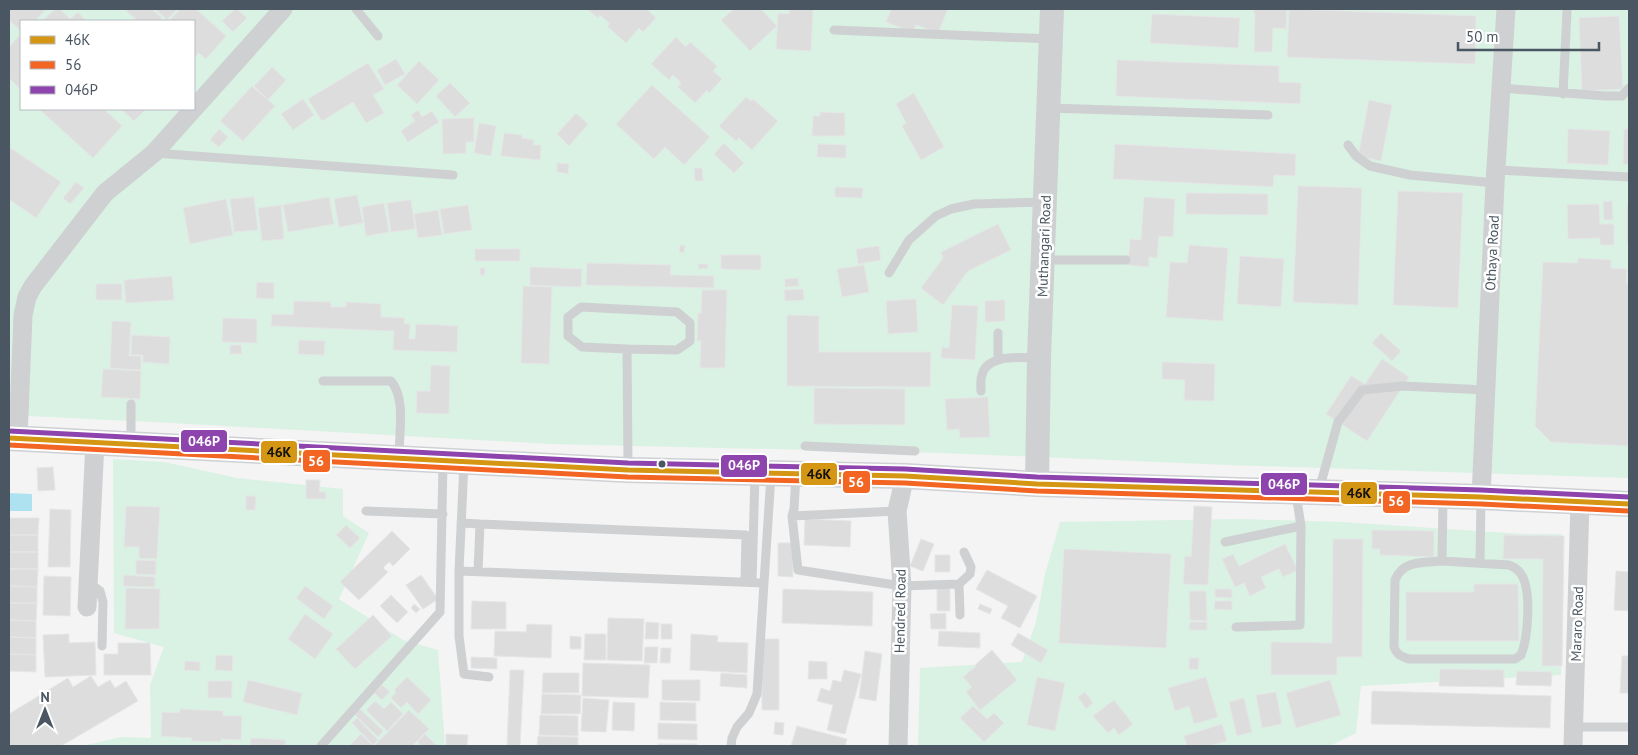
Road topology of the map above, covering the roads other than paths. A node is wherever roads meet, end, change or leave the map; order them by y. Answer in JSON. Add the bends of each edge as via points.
{"nodes":[{"id":1,"x":283,"y":9,"type":"edge"},
{"id":2,"x":356,"y":9,"type":"edge"},
{"id":3,"x":1052,"y":9,"type":"edge"},
{"id":4,"x":1506,"y":9,"type":"edge"},
{"id":5,"x":1567,"y":11,"type":"dead end"},
{"id":6,"x":834,"y":30,"type":"dead end"},
{"id":7,"x":378,"y":36,"type":"dead end"},
{"id":8,"x":1051,"y":39,"type":"junction"},
{"id":9,"x":1501,"y":88,"type":"junction"},
{"id":10,"x":1629,"y":88,"type":"edge"},
{"id":11,"x":1563,"y":94,"type":"junction"},
{"id":12,"x":195,"y":107,"type":"edge"},
{"id":13,"x":1049,"y":108,"type":"junction"},
{"id":14,"x":193,"y":110,"type":"edge"},
{"id":15,"x":1268,"y":115,"type":"dead end"},
{"id":16,"x":1348,"y":145,"type":"dead end"},
{"id":17,"x":154,"y":153,"type":"junction"},
{"id":18,"x":453,"y":175,"type":"dead end"},
{"id":19,"x":1496,"y":177,"type":"junction"},
{"id":20,"x":1629,"y":177,"type":"edge"},
{"id":21,"x":1045,"y":202,"type":"junction"},
{"id":22,"x":1044,"y":260,"type":"junction"},
{"id":23,"x":1126,"y":260,"type":"dead end"},
{"id":24,"x":889,"y":273,"type":"dead end"},
{"id":25,"x":998,"y":333,"type":"dead end"},
{"id":26,"x":628,"y":349,"type":"junction"},
{"id":27,"x":1039,"y":358,"type":"junction"},
{"id":28,"x":998,"y":359,"type":"junction"},
{"id":29,"x":322,"y":381,"type":"dead end"},
{"id":30,"x":1486,"y":390,"type":"junction"},
{"id":31,"x":981,"y":391,"type":"dead end"},
{"id":32,"x":131,"y":404,"type":"dead end"},
{"id":33,"x":13,"y":438,"type":"edge"},
{"id":34,"x":95,"y":442,"type":"junction"},
{"id":35,"x":131,"y":444,"type":"junction"},
{"id":36,"x":805,"y":446,"type":"dead end"},
{"id":37,"x":866,"y":450,"type":"junction"},
{"id":38,"x":915,"y":451,"type":"dead end"},
{"id":39,"x":399,"y":459,"type":"junction"},
{"id":40,"x":454,"y":462,"type":"junction"},
{"id":41,"x":628,"y":470,"type":"junction"},
{"id":42,"x":774,"y":473,"type":"junction"},
{"id":43,"x":871,"y":476,"type":"junction"},
{"id":44,"x":905,"y":476,"type":"junction"},
{"id":45,"x":1037,"y":484,"type":"junction"},
{"id":46,"x":1307,"y":491,"type":"junction"},
{"id":47,"x":1443,"y":496,"type":"junction"},
{"id":48,"x":1480,"y":497,"type":"junction"},
{"id":49,"x":1580,"y":502,"type":"junction"},
{"id":50,"x":1629,"y":504,"type":"edge"},
{"id":51,"x":366,"y":510,"type":"dead end"},
{"id":52,"x":897,"y":511,"type":"junction"},
{"id":53,"x":444,"y":514,"type":"junction"},
{"id":54,"x":792,"y":516,"type":"junction"},
{"id":55,"x":461,"y":523,"type":"junction"},
{"id":56,"x":480,"y":524,"type":"junction"},
{"id":57,"x":1301,"y":526,"type":"junction"},
{"id":58,"x":750,"y":535,"type":"junction"},
{"id":59,"x":767,"y":535,"type":"junction"},
{"id":60,"x":1225,"y":542,"type":"dead end"},
{"id":61,"x":964,"y":552,"type":"dead end"},
{"id":62,"x":1442,"y":561,"type":"junction"},
{"id":63,"x":1480,"y":562,"type":"junction"},
{"id":64,"x":459,"y":571,"type":"junction"},
{"id":65,"x":478,"y":571,"type":"junction"},
{"id":66,"x":749,"y":582,"type":"junction"},
{"id":67,"x":88,"y":583,"type":"junction"},
{"id":68,"x":764,"y":583,"type":"junction"},
{"id":69,"x":959,"y":584,"type":"junction"},
{"id":70,"x":902,"y":586,"type":"junction"},
{"id":71,"x":88,"y":607,"type":"dead end"},
{"id":72,"x":960,"y":615,"type":"dead end"},
{"id":73,"x":1236,"y":627,"type":"dead end"},
{"id":74,"x":102,"y":646,"type":"dead end"},
{"id":75,"x":490,"y":677,"type":"dead end"},
{"id":76,"x":1574,"y":727,"type":"junction"},
{"id":77,"x":1629,"y":727,"type":"edge"},
{"id":78,"x":321,"y":746,"type":"edge"},
{"id":79,"x":731,"y":746,"type":"edge"},
{"id":80,"x":898,"y":746,"type":"edge"},
{"id":81,"x":1573,"y":746,"type":"edge"}],
"edges":[{"from":1,"to":12,"type":"street"},
{"from":2,"to":7,"type":"lane"},
{"from":3,"to":8,"type":"street","name":"Muthangari Road"},
{"from":4,"to":9,"type":"street","name":"Othaya Road"},
{"from":5,"to":11,"type":"lane"},
{"from":6,"to":8,"type":"lane"},
{"from":8,"to":13,"type":"street","name":"Muthangari Road"},
{"from":9,"to":11,"type":"lane"},
{"from":9,"to":19,"type":"street","name":"Othaya Road"},
{"from":10,"to":11,"type":"lane","via":[[1622,96]]},
{"from":13,"to":15,"type":"lane"},
{"from":13,"to":21,"type":"street","name":"Muthangari Road"},
{"from":14,"to":17,"type":"street"},
{"from":16,"to":19,"type":"lane","via":[[1370,166],[1410,175]]},
{"from":17,"to":18,"type":"lane"},
{"from":17,"to":33,"type":"street","via":[[104,193],[27,297]]},
{"from":19,"to":20,"type":"lane"},
{"from":19,"to":30,"type":"street","name":"Othaya Road"},
{"from":21,"to":22,"type":"street","name":"Muthangari Road"},
{"from":21,"to":24,"type":"lane","via":[[974,204],[951,209],[936,216],[909,240]]},
{"from":22,"to":23,"type":"lane"},
{"from":22,"to":27,"type":"street","name":"Muthangari Road"},
{"from":25,"to":28,"type":"lane"},
{"from":26,"to":26,"type":"lane","via":[[582,346],[568,336],[568,317],[580,307],[677,312],[690,323],[690,341],[677,350]]},
{"from":26,"to":41,"type":"lane"},
{"from":27,"to":28,"type":"lane"},
{"from":27,"to":45,"type":"street","name":"Muthangari Road"},
{"from":28,"to":31,"type":"lane","via":[[986,366]]},
{"from":29,"to":39,"type":"lane","via":[[392,381],[400,398]]},
{"from":30,"to":46,"type":"lane","via":[[1403,386],[1362,390],[1338,422]]},
{"from":30,"to":48,"type":"street","name":"Othaya Road"},
{"from":32,"to":35,"type":"lane"},
{"from":33,"to":34,"type":"main road"},
{"from":34,"to":35,"type":"main road"},
{"from":34,"to":67,"type":"street"},
{"from":35,"to":39,"type":"main road"},
{"from":36,"to":37,"type":"lane"},
{"from":37,"to":38,"type":"lane"},
{"from":37,"to":43,"type":"lane"},
{"from":39,"to":40,"type":"main road"},
{"from":40,"to":41,"type":"main road"},
{"from":40,"to":53,"type":"lane"},
{"from":40,"to":55,"type":"lane"},
{"from":41,"to":42,"type":"main road"},
{"from":42,"to":43,"type":"main road"},
{"from":42,"to":54,"type":"lane","via":[[794,509]]},
{"from":42,"to":58,"type":"lane"},
{"from":42,"to":59,"type":"lane"},
{"from":43,"to":44,"type":"main road"},
{"from":44,"to":45,"type":"main road"},
{"from":44,"to":52,"type":"street","name":"Hendred Road"},
{"from":45,"to":46,"type":"main road"},
{"from":46,"to":47,"type":"main road"},
{"from":46,"to":57,"type":"lane"},
{"from":47,"to":48,"type":"main road"},
{"from":47,"to":62,"type":"lane"},
{"from":48,"to":49,"type":"main road"},
{"from":48,"to":63,"type":"lane"},
{"from":49,"to":50,"type":"main road"},
{"from":49,"to":76,"type":"street","name":"Mararo Road"},
{"from":51,"to":53,"type":"lane"},
{"from":52,"to":54,"type":"lane"},
{"from":52,"to":70,"type":"street","name":"Hendred Road"},
{"from":53,"to":78,"type":"lane","via":[[440,612]]},
{"from":54,"to":70,"type":"lane","via":[[798,570]]},
{"from":55,"to":56,"type":"lane"},
{"from":55,"to":64,"type":"lane"},
{"from":56,"to":58,"type":"lane"},
{"from":56,"to":65,"type":"lane"},
{"from":57,"to":60,"type":"lane"},
{"from":57,"to":73,"type":"lane","via":[[1300,625]]},
{"from":58,"to":59,"type":"lane"},
{"from":58,"to":66,"type":"lane"},
{"from":59,"to":68,"type":"lane"},
{"from":61,"to":69,"type":"lane","via":[[972,567],[970,574]]},
{"from":62,"to":63,"type":"lane"},
{"from":62,"to":63,"type":"lane","via":[[1412,564],[1398,572],[1394,647],[1400,656],[1409,659],[1515,659],[1520,655],[1526,638],[1528,594],[1525,582],[1517,569],[1509,565]]},
{"from":64,"to":65,"type":"lane"},
{"from":64,"to":75,"type":"lane","via":[[459,636],[464,674]]},
{"from":65,"to":66,"type":"lane"},
{"from":66,"to":68,"type":"lane"},
{"from":67,"to":71,"type":"street"},
{"from":67,"to":74,"type":"lane","via":[[100,591],[103,602]]},
{"from":68,"to":79,"type":"lane","via":[[757,694],[749,713],[737,726]]},
{"from":69,"to":70,"type":"lane"},
{"from":69,"to":72,"type":"lane"},
{"from":70,"to":80,"type":"street","name":"Hendred Road"},
{"from":76,"to":77,"type":"lane"},
{"from":76,"to":81,"type":"street","name":"Mararo Road"}]}
